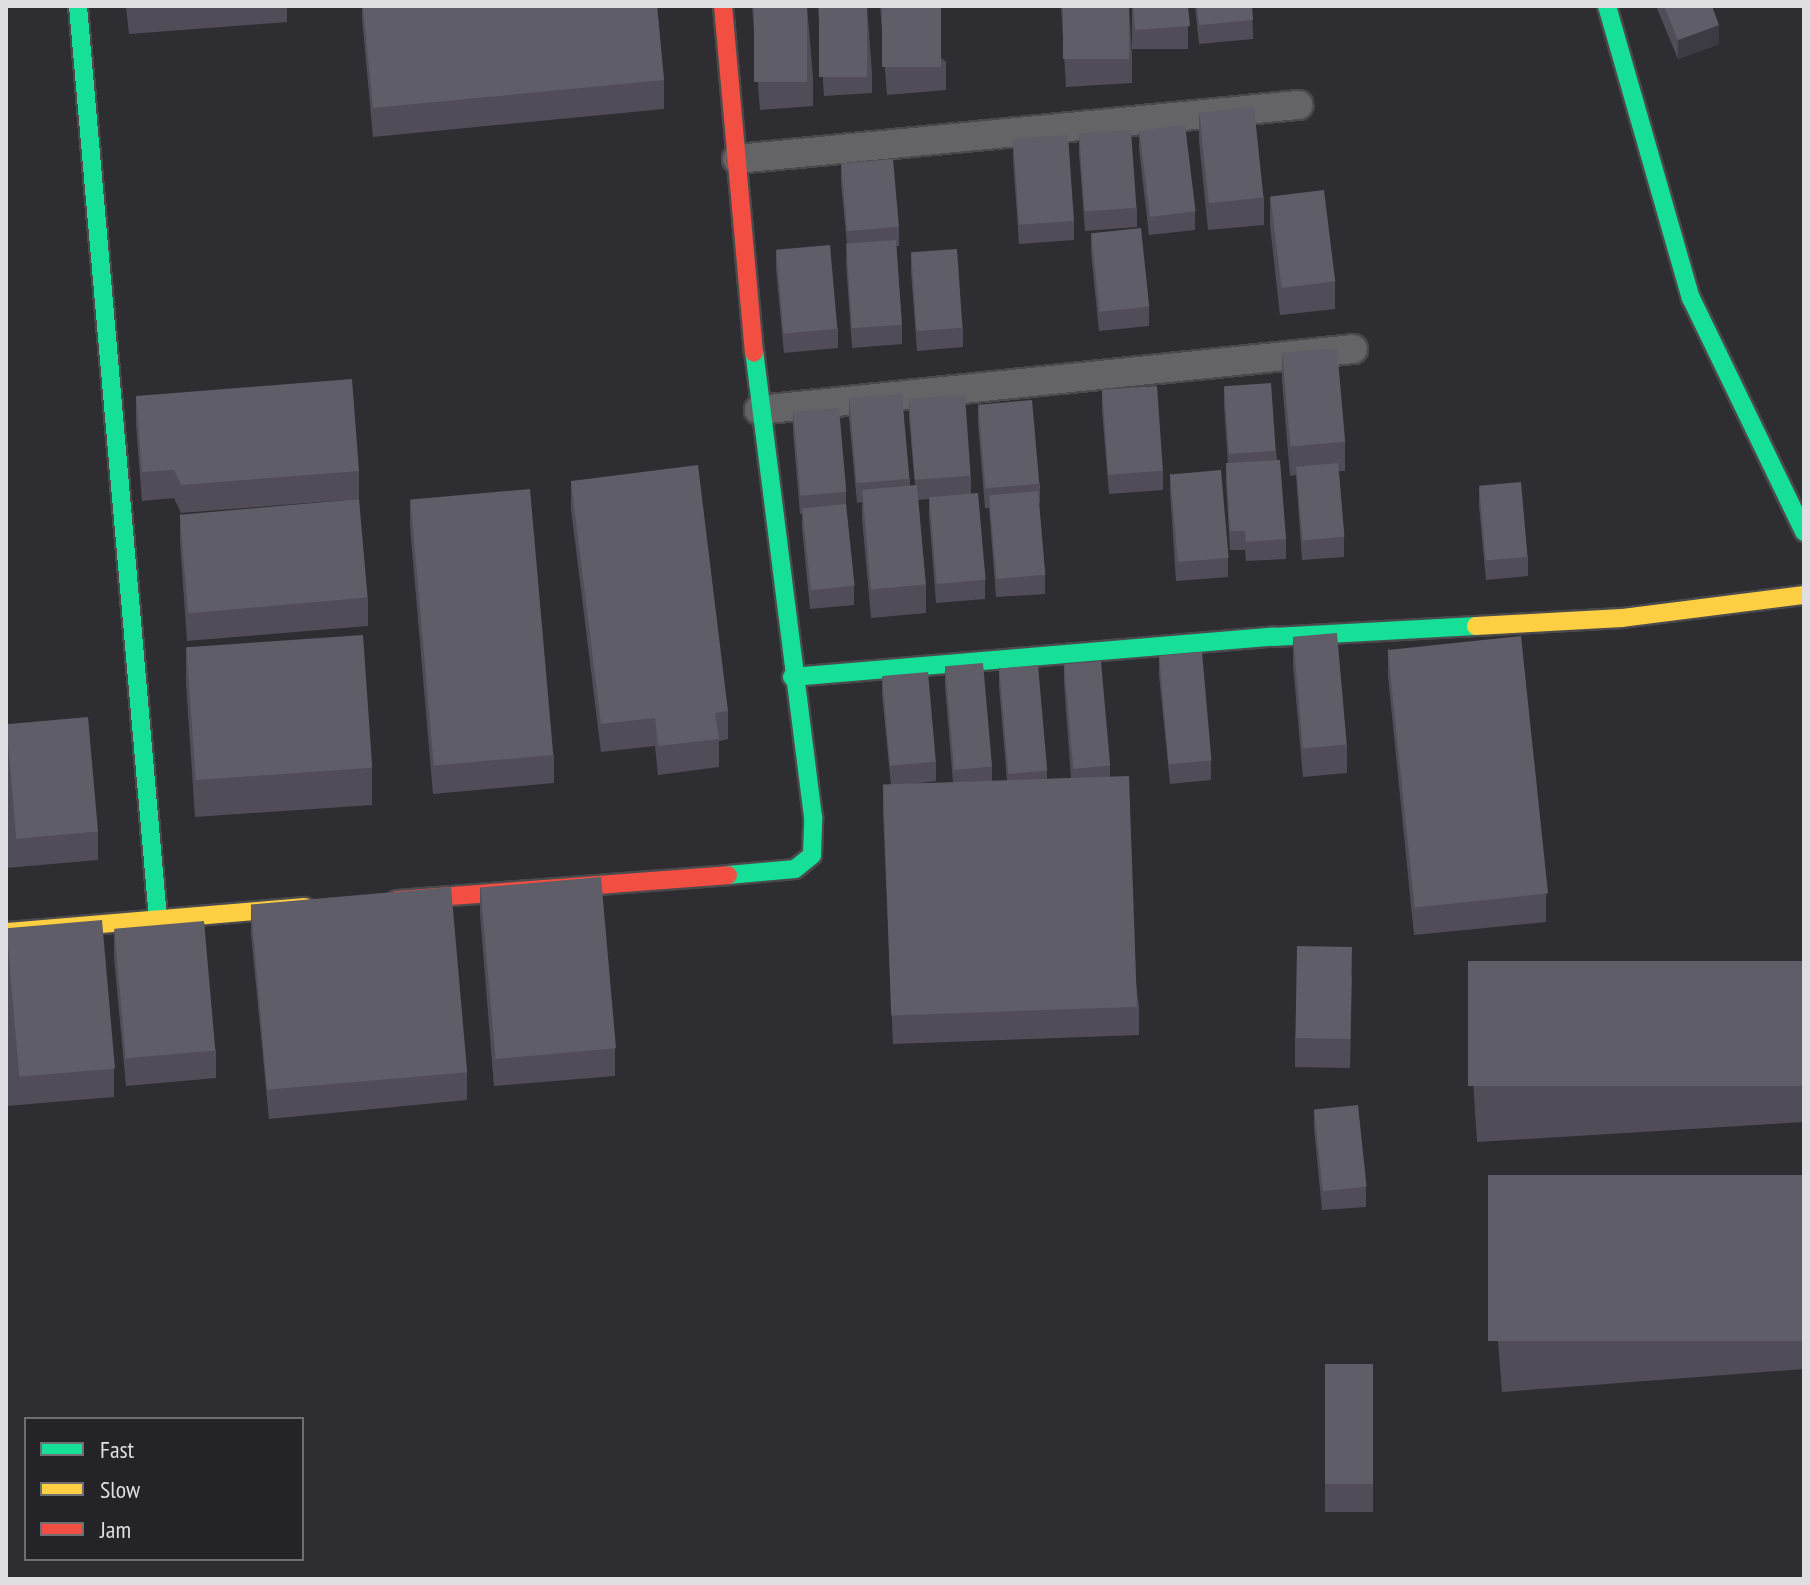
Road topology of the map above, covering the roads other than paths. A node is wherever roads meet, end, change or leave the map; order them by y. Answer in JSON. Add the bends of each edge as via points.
{"nodes":[{"id":1,"x":78,"y":6,"type":"edge"},
{"id":2,"x":723,"y":6,"type":"edge"},
{"id":3,"x":1607,"y":6,"type":"edge"},
{"id":4,"x":1298,"y":105,"type":"dead end"},
{"id":5,"x":737,"y":159,"type":"junction"},
{"id":6,"x":1353,"y":349,"type":"dead end"},
{"id":7,"x":759,"y":410,"type":"junction"},
{"id":8,"x":1804,"y":532,"type":"edge"},
{"id":9,"x":1804,"y":595,"type":"edge"},
{"id":10,"x":792,"y":677,"type":"junction"},
{"id":11,"x":378,"y":902,"type":"edge"},
{"id":12,"x":331,"y":906,"type":"edge"},
{"id":13,"x":158,"y":919,"type":"junction"},
{"id":14,"x":6,"y":932,"type":"edge"}],
"edges":[{"from":1,"to":13,"type":"street"},
{"from":2,"to":5,"type":"street"},
{"from":3,"to":8,"type":"street","via":[[1691,298]]},
{"from":4,"to":5,"type":"street"},
{"from":5,"to":7,"type":"street"},
{"from":6,"to":7,"type":"street"},
{"from":7,"to":10,"type":"street"},
{"from":9,"to":10,"type":"street","via":[[1622,618],[1273,637]]},
{"from":10,"to":11,"type":"street","via":[[815,843],[805,864],[754,873]]},
{"from":12,"to":13,"type":"street"},
{"from":13,"to":14,"type":"street"}]}
